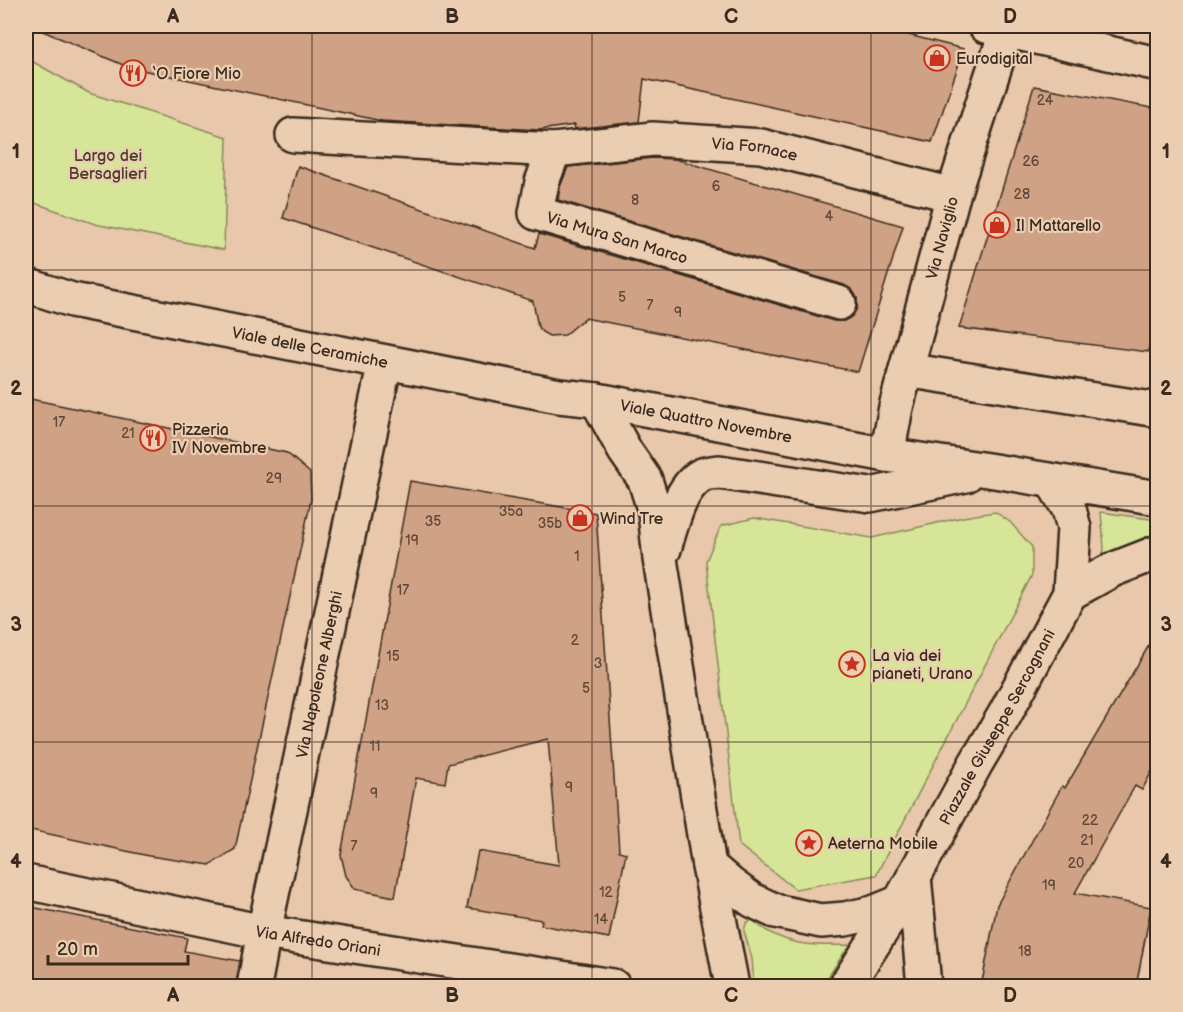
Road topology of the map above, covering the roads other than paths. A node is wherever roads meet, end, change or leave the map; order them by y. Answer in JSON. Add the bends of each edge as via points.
{"nodes":[{"id":1,"x":1000,"y":27,"type":"edge"},
{"id":2,"x":1158,"y":64,"type":"edge"},
{"id":3,"x":293,"y":135,"type":"dead end"},
{"id":4,"x":554,"y":150,"type":"junction"},
{"id":5,"x":953,"y":195,"type":"junction"},
{"id":6,"x":26,"y":285,"type":"edge"},
{"id":7,"x":840,"y":303,"type":"dead end"},
{"id":8,"x":384,"y":362,"type":"junction"},
{"id":9,"x":906,"y":370,"type":"junction"},
{"id":10,"x":597,"y":400,"type":"junction"},
{"id":11,"x":1158,"y":410,"type":"edge"},
{"id":12,"x":887,"y":455,"type":"junction"},
{"id":13,"x":988,"y":470,"type":"junction"},
{"id":14,"x":1052,"y":481,"type":"junction"},
{"id":15,"x":1158,"y":498,"type":"edge"},
{"id":16,"x":1158,"y":552,"type":"edge"},
{"id":17,"x":660,"y":559,"type":"junction"},
{"id":18,"x":1070,"y":593,"type":"junction"},
{"id":19,"x":709,"y":866,"type":"junction"},
{"id":20,"x":26,"y":882,"type":"edge"},
{"id":21,"x":907,"y":889,"type":"junction"},
{"id":22,"x":264,"y":932,"type":"junction"},
{"id":23,"x":254,"y":987,"type":"edge"},
{"id":24,"x":613,"y":987,"type":"edge"},
{"id":25,"x":732,"y":987,"type":"edge"},
{"id":26,"x":846,"y":987,"type":"edge"},
{"id":27,"x":924,"y":987,"type":"edge"}],
"edges":[{"from":1,"to":2,"type":"street"},
{"from":1,"to":5,"type":"street","name":"Via Naviglio"},
{"from":3,"to":4,"type":"street"},
{"from":4,"to":5,"type":"street","name":"Via Fornace","via":[[653,139],[760,146]]},
{"from":4,"to":7,"type":"street","name":"Via Mura San Marco","via":[[536,213]]},
{"from":5,"to":9,"type":"street","name":"Via Naviglio"},
{"from":6,"to":8,"type":"street","name":"Viale delle Ceramiche","via":[[72,300]]},
{"from":8,"to":10,"type":"street","name":"Viale delle Ceramiche"},
{"from":8,"to":22,"type":"street","name":"Via Napoleone Alberghi"},
{"from":9,"to":11,"type":"street"},
{"from":9,"to":12,"type":"street","name":"Via Naviglio"},
{"from":10,"to":12,"type":"street","name":"Viale Quattro Novembre"},
{"from":10,"to":17,"type":"street","name":"Viale Quattro Novembre","via":[[645,480],[655,512]]},
{"from":12,"to":13,"type":"street","name":"Viale Quattro Novembre"},
{"from":13,"to":14,"type":"street"},
{"from":13,"to":17,"type":"street","via":[[870,495],[719,472],[702,475],[684,494]]},
{"from":14,"to":15,"type":"street"},
{"from":14,"to":18,"type":"street","name":"Piazzale Giuseppe Sercognani","via":[[1069,509],[1074,528]]},
{"from":16,"to":18,"type":"street","via":[[1112,570]]},
{"from":17,"to":19,"type":"street"},
{"from":18,"to":21,"type":"street","name":"Piazzale Giuseppe Sercognani"},
{"from":19,"to":21,"type":"street","via":[[752,900],[775,911],[821,921],[873,913]]},
{"from":19,"to":25,"type":"street"},
{"from":20,"to":22,"type":"street","name":"Via Alfredo Oriani"},
{"from":21,"to":26,"type":"street","name":"Piazzale Giuseppe Sercognani"},
{"from":21,"to":27,"type":"street"},
{"from":22,"to":23,"type":"street","name":"Via Napoleone Alberghi"},
{"from":22,"to":24,"type":"street","name":"Via Alfredo Oriani"}]}
